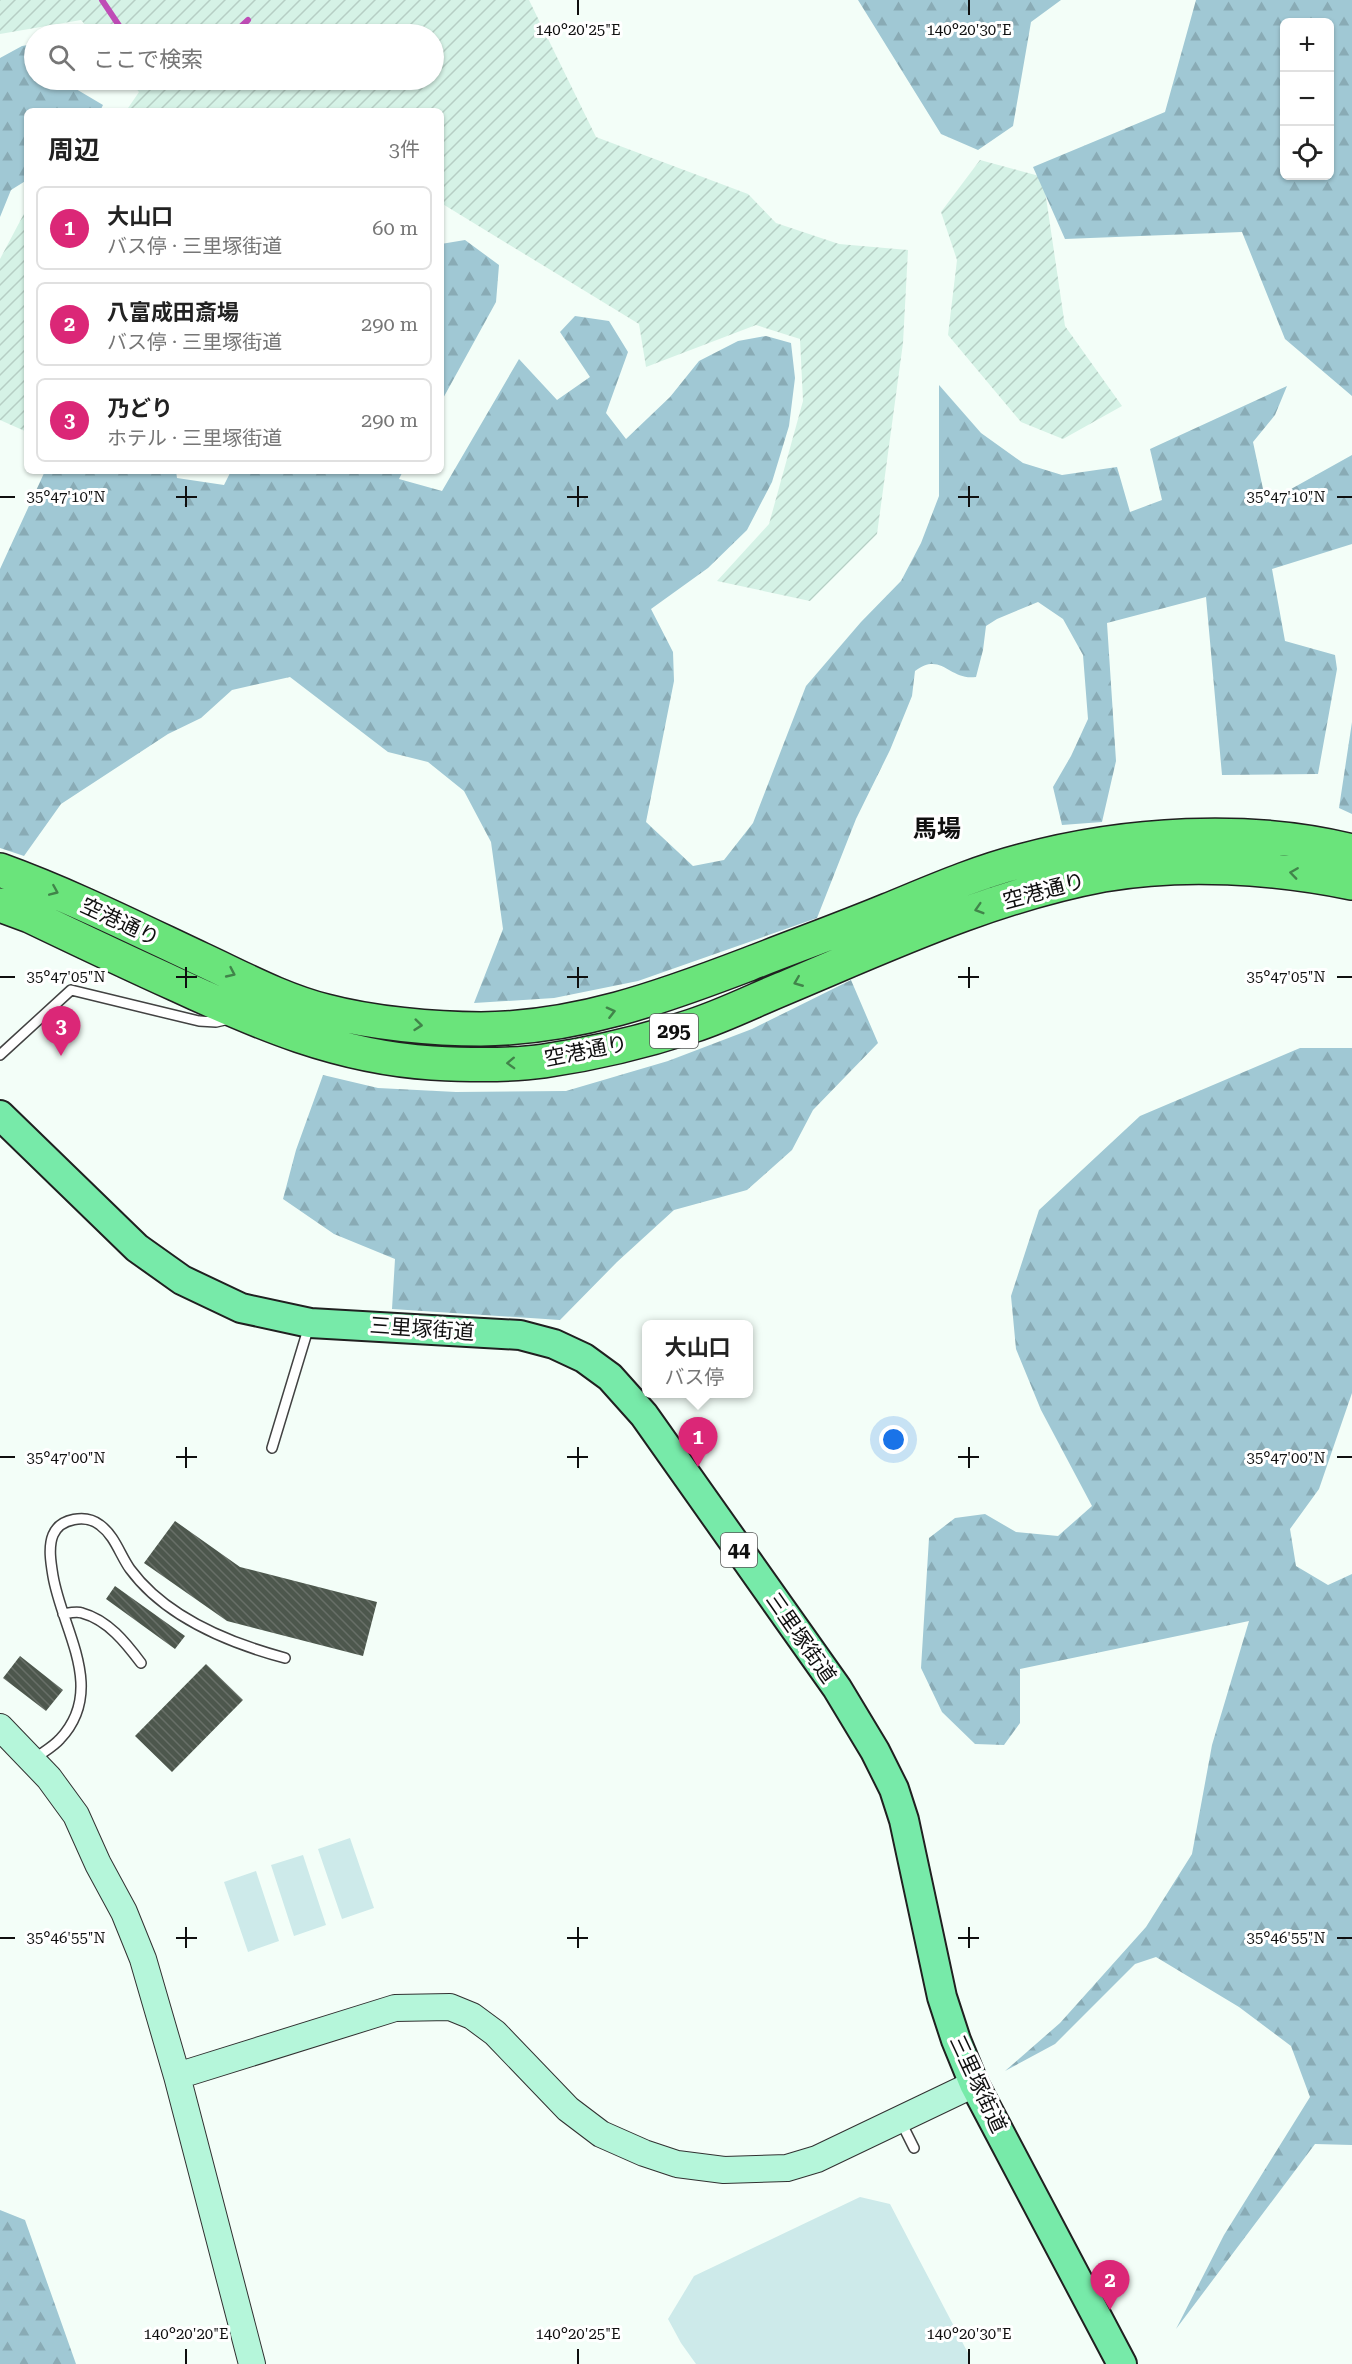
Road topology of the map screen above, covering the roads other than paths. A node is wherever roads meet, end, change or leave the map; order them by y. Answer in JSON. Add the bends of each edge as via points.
{"nodes":[{"id":1,"x":1352,"y":851,"type":"edge"},
{"id":2,"x":0,"y":870,"type":"edge"},
{"id":3,"x":1352,"y":883,"type":"edge"},
{"id":4,"x":0,"y":905,"type":"edge"},
{"id":5,"x":243,"y":1016,"type":"junction"},
{"id":6,"x":0,"y":1056,"type":"edge"},
{"id":7,"x":0,"y":1115,"type":"edge"},
{"id":8,"x":310,"y":1323,"type":"junction"},
{"id":9,"x":272,"y":1448,"type":"dead end"},
{"id":10,"x":63,"y":1614,"type":"junction"},
{"id":11,"x":285,"y":1658,"type":"dead end"},
{"id":12,"x":141,"y":1663,"type":"dead end"},
{"id":13,"x":0,"y":1727,"type":"edge"},
{"id":14,"x":33,"y":1760,"type":"junction"},
{"id":15,"x":177,"y":2076,"type":"junction"},
{"id":16,"x":974,"y":2084,"type":"junction"},
{"id":17,"x":900,"y":2120,"type":"junction"},
{"id":18,"x":914,"y":2148,"type":"dead end"},
{"id":19,"x":252,"y":2364,"type":"edge"},
{"id":20,"x":1122,"y":2364,"type":"edge"}],
"edges":[{"from":2,"to":1,"type":"highway","name":"空港通り","number":"295","one_way":true,"via":[[268,991],[326,1011],[394,1022],[482,1029],[583,1019],[632,1006],[961,881],[1061,852],[1145,839],[1203,837],[1257,837],[1320,843]]},
{"from":3,"to":5,"type":"highway","name":"空港通り","number":"295","one_way":true,"via":[[1262,868],[1150,869],[1074,882],[962,915],[694,1025],[542,1062],[432,1063],[383,1057],[304,1039]]},
{"from":4,"to":5,"type":"highway","name":"空港通り","number":"295"},
{"from":5,"to":6,"type":"lane","via":[[199,1021],[71,990]]},
{"from":7,"to":8,"type":"main road","name":"三里塚街道","number":"44","via":[[136,1248],[182,1280],[241,1308]]},
{"from":8,"to":9,"type":"lane"},
{"from":8,"to":16,"type":"main road","name":"三里塚街道","number":"44","via":[[520,1335],[554,1344],[584,1358],[610,1377],[644,1415],[837,1688],[894,1789],[942,1997]]},
{"from":10,"to":11,"type":"lane","via":[[51,1559],[53,1535],[65,1522],[81,1518],[99,1524],[118,1546],[130,1569],[156,1596],[187,1619],[247,1648]]},
{"from":10,"to":12,"type":"lane","via":[[81,1612],[100,1621],[123,1640]]},
{"from":10,"to":14,"type":"lane","via":[[82,1674],[80,1698],[74,1718],[60,1739]]},
{"from":13,"to":14,"type":"street"},
{"from":14,"to":15,"type":"street","via":[[76,1815],[124,1912],[143,1959]]},
{"from":15,"to":17,"type":"street","via":[[395,2008],[450,2007],[472,2016],[495,2033],[568,2109],[601,2134],[677,2164],[724,2170],[787,2168],[817,2159]]},
{"from":15,"to":19,"type":"street"},
{"from":16,"to":17,"type":"street"},
{"from":16,"to":20,"type":"main road","name":"三里塚街道","number":"44"},
{"from":17,"to":18,"type":"lane"}]}
